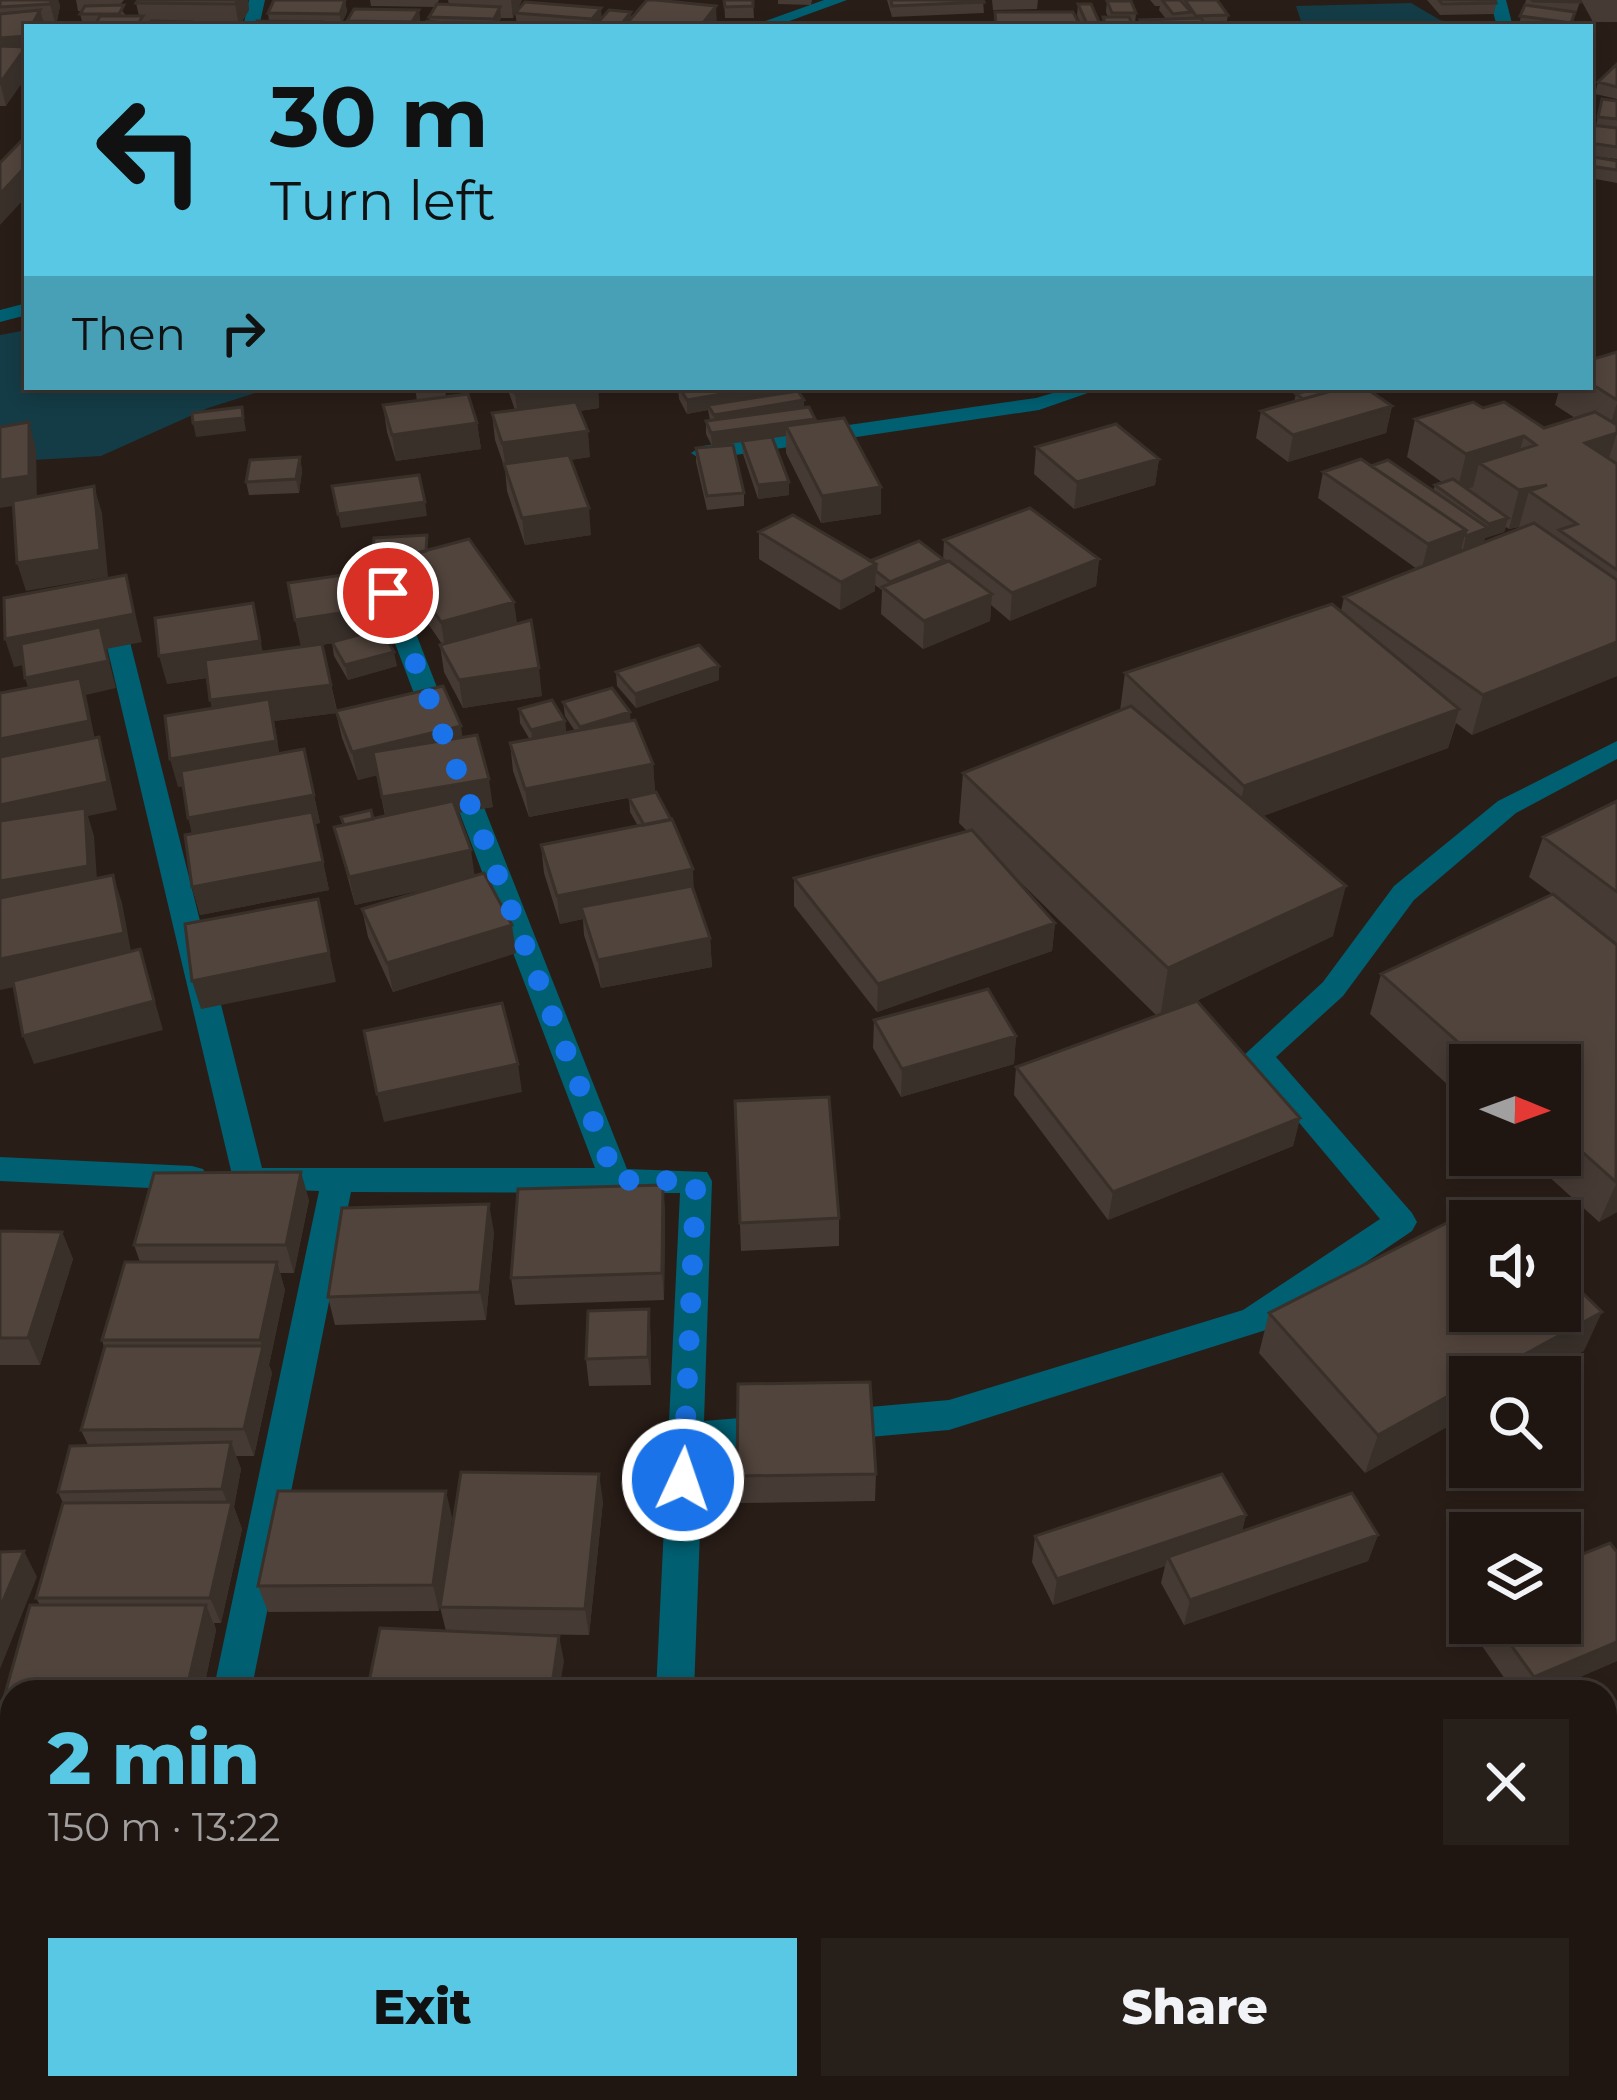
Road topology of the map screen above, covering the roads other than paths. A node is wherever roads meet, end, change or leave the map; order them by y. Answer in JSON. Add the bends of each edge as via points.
{"nodes":[{"id":1,"x":839,"y":0,"type":"edge"},
{"id":2,"x":765,"y":24,"type":"edge"},
{"id":3,"x":1085,"y":390,"type":"edge"},
{"id":4,"x":702,"y":453,"type":"edge"},
{"id":5,"x":388,"y":593,"type":"edge"},
{"id":6,"x":115,"y":630,"type":"edge"},
{"id":7,"x":1617,"y":748,"type":"edge"},
{"id":8,"x":0,"y":1169,"type":"edge"},
{"id":9,"x":249,"y":1179,"type":"junction"},
{"id":10,"x":616,"y":1180,"type":"junction"},
{"id":11,"x":337,"y":1181,"type":"junction"},
{"id":12,"x":685,"y":1438,"type":"junction"},
{"id":13,"x":234,"y":1680,"type":"edge"},
{"id":14,"x":675,"y":1680,"type":"edge"}],
"edges":[{"from":1,"to":2,"type":"street"},
{"from":3,"to":4,"type":"street","via":[[1039,404]]},
{"from":5,"to":10,"type":"street"},
{"from":6,"to":9,"type":"street"},
{"from":7,"to":12,"type":"street","via":[[1508,807],[1404,893],[1333,988],[1258,1056],[1401,1222],[1254,1320],[971,1408]]},
{"from":8,"to":9,"type":"street"},
{"from":9,"to":11,"type":"street"},
{"from":10,"to":11,"type":"street"},
{"from":10,"to":12,"type":"street","via":[[696,1181]]},
{"from":11,"to":13,"type":"street"},
{"from":12,"to":14,"type":"street"}]}
